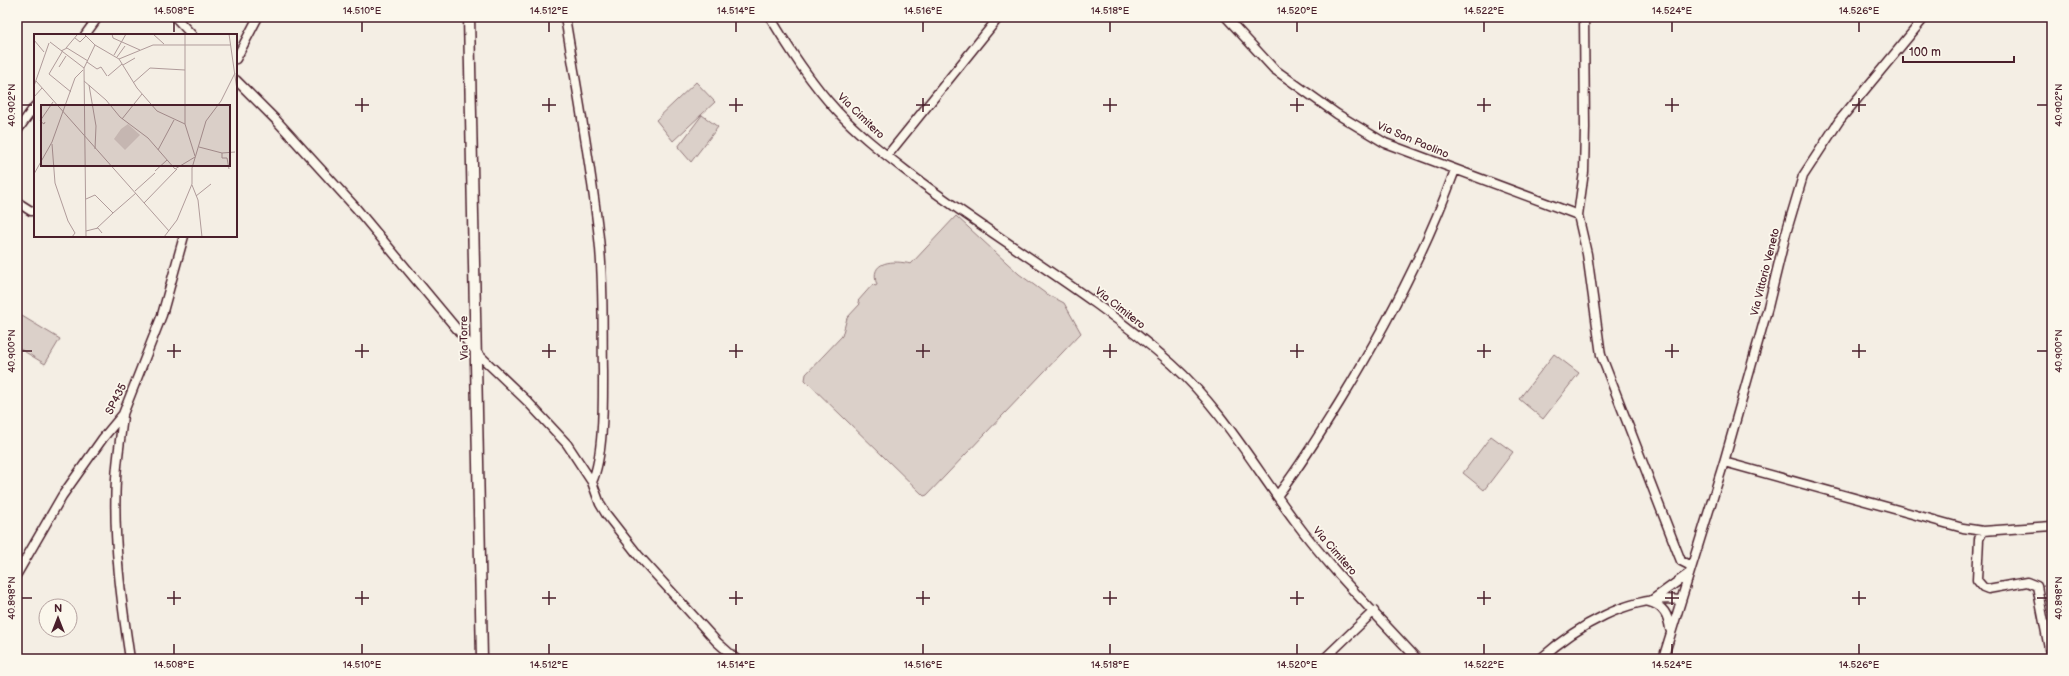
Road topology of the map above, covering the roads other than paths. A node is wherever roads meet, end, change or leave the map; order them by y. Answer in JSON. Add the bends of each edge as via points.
{"nodes":[{"id":1,"x":98,"y":17,"type":"edge"},
{"id":2,"x":175,"y":17,"type":"edge"},
{"id":3,"x":258,"y":17,"type":"edge"},
{"id":4,"x":470,"y":17,"type":"edge"},
{"id":5,"x":565,"y":17,"type":"edge"},
{"id":6,"x":770,"y":17,"type":"edge"},
{"id":7,"x":999,"y":17,"type":"edge"},
{"id":8,"x":1226,"y":17,"type":"edge"},
{"id":9,"x":1584,"y":17,"type":"edge"},
{"id":10,"x":1925,"y":17,"type":"edge"},
{"id":11,"x":86,"y":34,"type":"edge"},
{"id":12,"x":191,"y":34,"type":"edge"},
{"id":13,"x":237,"y":57,"type":"edge"},
{"id":14,"x":237,"y":81,"type":"edge"},
{"id":15,"x":34,"y":107,"type":"edge"},
{"id":16,"x":17,"y":131,"type":"edge"},
{"id":17,"x":887,"y":156,"type":"junction"},
{"id":18,"x":1454,"y":170,"type":"junction"},
{"id":19,"x":17,"y":202,"type":"edge"},
{"id":20,"x":34,"y":210,"type":"edge"},
{"id":21,"x":1578,"y":215,"type":"junction"},
{"id":22,"x":184,"y":237,"type":"edge"},
{"id":23,"x":476,"y":352,"type":"junction"},
{"id":24,"x":123,"y":414,"type":"junction"},
{"id":25,"x":1724,"y":462,"type":"junction"},
{"id":26,"x":592,"y":482,"type":"junction"},
{"id":27,"x":1277,"y":496,"type":"junction"},
{"id":28,"x":2052,"y":526,"type":"edge"},
{"id":29,"x":1983,"y":532,"type":"junction"},
{"id":30,"x":1689,"y":570,"type":"junction"},
{"id":31,"x":17,"y":574,"type":"edge"},
{"id":32,"x":1680,"y":600,"type":"junction"},
{"id":33,"x":1648,"y":602,"type":"junction"},
{"id":34,"x":1374,"y":611,"type":"junction"},
{"id":35,"x":1670,"y":632,"type":"junction"},
{"id":36,"x":130,"y":659,"type":"edge"},
{"id":37,"x":482,"y":659,"type":"edge"},
{"id":38,"x":736,"y":659,"type":"edge"},
{"id":39,"x":1324,"y":659,"type":"edge"},
{"id":40,"x":1417,"y":659,"type":"edge"},
{"id":41,"x":1540,"y":659,"type":"edge"},
{"id":42,"x":1663,"y":659,"type":"edge"},
{"id":43,"x":2051,"y":659,"type":"edge"}],
"edges":[{"from":1,"to":11,"type":"street"},
{"from":2,"to":12,"type":"street"},
{"from":3,"to":13,"type":"street"},
{"from":4,"to":23,"type":"main road","name":"Via Torre"},
{"from":5,"to":26,"type":"street","via":[[599,239],[603,394],[598,457]]},
{"from":6,"to":17,"type":"street","name":"Via Cimitero","via":[[815,84],[838,111]]},
{"from":7,"to":17,"type":"street"},
{"from":8,"to":18,"type":"street","name":"Via San Paolino","via":[[1274,69],[1336,114],[1385,142]]},
{"from":9,"to":21,"type":"street","via":[[1584,172]]},
{"from":10,"to":25,"type":"street","name":"Via Vittorio Veneto","via":[[1839,121],[1803,176]]},
{"from":14,"to":23,"type":"street","via":[[356,208]]},
{"from":15,"to":16,"type":"street"},
{"from":17,"to":27,"type":"street","name":"Via Cimitero","via":[[986,229],[1091,299],[1174,366],[1212,406]]},
{"from":18,"to":21,"type":"street","name":"Via San Paolino"},
{"from":18,"to":27,"type":"street","via":[[1419,259],[1388,320],[1292,477]]},
{"from":19,"to":20,"type":"street"},
{"from":21,"to":30,"type":"street","via":[[1587,254],[1600,355],[1679,556]]},
{"from":22,"to":24,"type":"street","name":"SP435","via":[[162,315]]},
{"from":23,"to":26,"type":"street","via":[[527,401],[566,444]]},
{"from":23,"to":37,"type":"main road","name":"Via Torre"},
{"from":24,"to":31,"type":"street","name":"SP435","via":[[62,496]]},
{"from":24,"to":36,"type":"street","via":[[116,478],[116,541]]},
{"from":25,"to":29,"type":"street"},
{"from":25,"to":30,"type":"street","name":"Via Vittorio Veneto"},
{"from":26,"to":38,"type":"street","via":[[606,514],[638,555],[717,642]]},
{"from":27,"to":34,"type":"street","name":"Via Cimitero","via":[[1322,554]]},
{"from":28,"to":29,"type":"street"},
{"from":29,"to":43,"type":"street","via":[[1979,540],[1977,580],[1988,589],[2027,582],[2037,586]]},
{"from":30,"to":32,"type":"street","name":"Via Vittorio Veneto"},
{"from":30,"to":33,"type":"street","via":[[1674,586]]},
{"from":32,"to":33,"type":"street"},
{"from":32,"to":35,"type":"street","name":"Via Vittorio Veneto"},
{"from":33,"to":35,"type":"street","via":[[1657,604],[1666,613]]},
{"from":33,"to":41,"type":"street","via":[[1614,612],[1587,624]]},
{"from":34,"to":39,"type":"street"},
{"from":34,"to":40,"type":"street","name":"Via Cimitero"},
{"from":35,"to":42,"type":"street","name":"Via Vittorio Veneto"}]}
